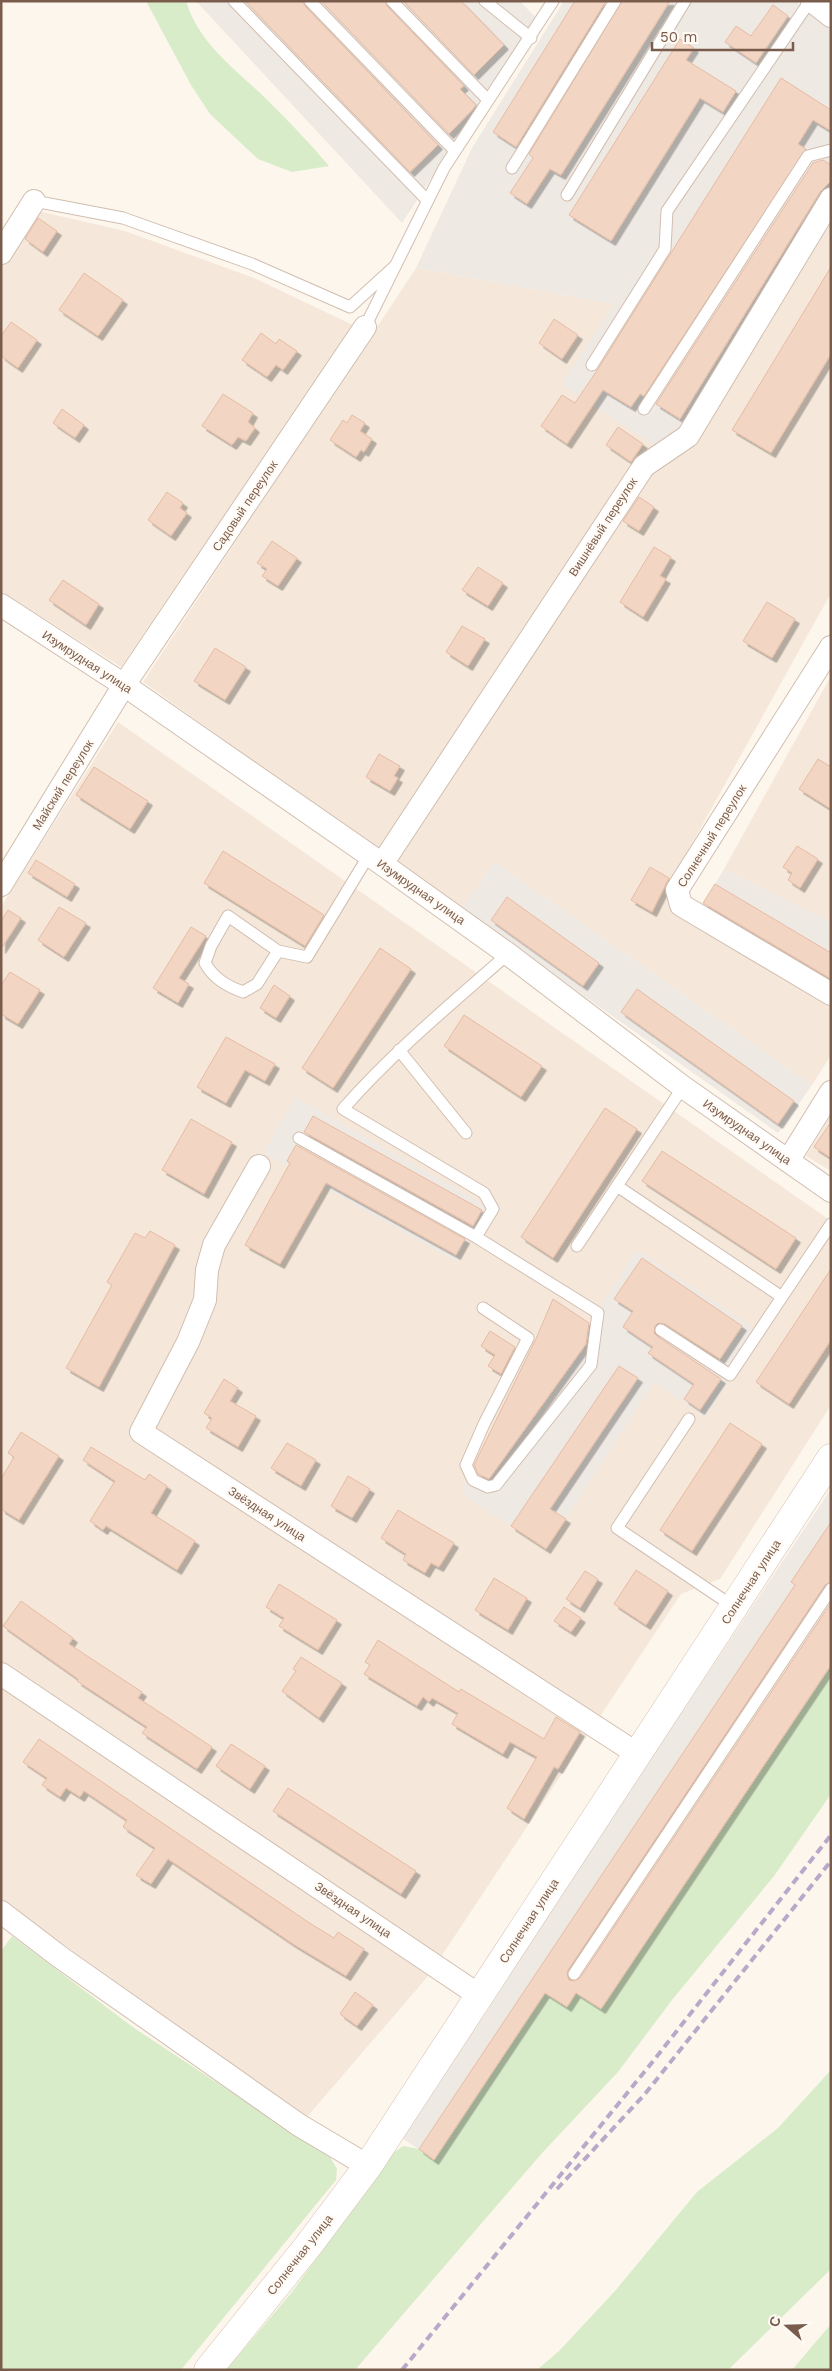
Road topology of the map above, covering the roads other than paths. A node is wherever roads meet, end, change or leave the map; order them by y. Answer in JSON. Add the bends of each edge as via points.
{"nodes":[{"id":1,"x":234,"y":1,"type":"edge"},
{"id":2,"x":310,"y":1,"type":"edge"},
{"id":3,"x":392,"y":1,"type":"edge"},
{"id":4,"x":485,"y":1,"type":"edge"},
{"id":5,"x":553,"y":1,"type":"edge"},
{"id":6,"x":615,"y":1,"type":"edge"},
{"id":7,"x":685,"y":1,"type":"edge"},
{"id":8,"x":811,"y":1,"type":"edge"},
{"id":9,"x":831,"y":16,"type":"edge"},
{"id":10,"x":531,"y":38,"type":"junction"},
{"id":11,"x":487,"y":99,"type":"junction"},
{"id":12,"x":454,"y":150,"type":"junction"},
{"id":13,"x":831,"y":150,"type":"edge"},
{"id":14,"x":512,"y":168,"type":"dead end"},
{"id":15,"x":567,"y":195,"type":"dead end"},
{"id":16,"x":831,"y":199,"type":"edge"},
{"id":17,"x":427,"y":200,"type":"junction"},
{"id":18,"x":34,"y":201,"type":"joint"},
{"id":19,"x":1,"y":253,"type":"edge"},
{"id":20,"x":395,"y":266,"type":"junction"},
{"id":21,"x":365,"y":327,"type":"joint"},
{"id":22,"x":592,"y":365,"type":"dead end"},
{"id":23,"x":644,"y":409,"type":"dead end"},
{"id":24,"x":1,"y":605,"type":"edge"},
{"id":25,"x":831,"y":647,"type":"edge"},
{"id":26,"x":124,"y":685,"type":"junction"},
{"id":27,"x":375,"y":859,"type":"junction"},
{"id":28,"x":1,"y":885,"type":"edge"},
{"id":29,"x":278,"y":951,"type":"junction"},
{"id":30,"x":508,"y":954,"type":"junction"},
{"id":31,"x":831,"y":994,"type":"edge"},
{"id":32,"x":399,"y":1050,"type":"junction"},
{"id":33,"x":683,"y":1087,"type":"junction"},
{"id":34,"x":831,"y":1092,"type":"edge"},
{"id":35,"x":466,"y":1133,"type":"dead end"},
{"id":36,"x":299,"y":1138,"type":"dead end"},
{"id":37,"x":788,"y":1161,"type":"junction"},
{"id":38,"x":259,"y":1166,"type":"dead end"},
{"id":39,"x":617,"y":1186,"type":"junction"},
{"id":40,"x":831,"y":1191,"type":"edge"},
{"id":41,"x":831,"y":1224,"type":"edge"},
{"id":42,"x":476,"y":1237,"type":"junction"},
{"id":43,"x":577,"y":1246,"type":"dead end"},
{"id":44,"x":782,"y":1296,"type":"junction"},
{"id":45,"x":483,"y":1308,"type":"dead end"},
{"id":46,"x":661,"y":1330,"type":"dead end"},
{"id":47,"x":689,"y":1419,"type":"dead end"},
{"id":48,"x":831,"y":1458,"type":"edge"},
{"id":49,"x":831,"y":1589,"type":"edge"},
{"id":50,"x":735,"y":1608,"type":"junction"},
{"id":51,"x":1,"y":1674,"type":"edge"},
{"id":52,"x":638,"y":1755,"type":"junction"},
{"id":53,"x":1,"y":1912,"type":"edge"},
{"id":54,"x":574,"y":1974,"type":"dead end"},
{"id":55,"x":480,"y":1996,"type":"junction"},
{"id":56,"x":368,"y":2166,"type":"junction"},
{"id":57,"x":208,"y":2370,"type":"edge"}],
"edges":[{"from":1,"to":17,"type":"lane"},
{"from":2,"to":12,"type":"lane"},
{"from":3,"to":11,"type":"lane"},
{"from":4,"to":10,"type":"lane"},
{"from":5,"to":10,"type":"lane"},
{"from":6,"to":14,"type":"lane"},
{"from":7,"to":15,"type":"lane"},
{"from":8,"to":9,"type":"street"},
{"from":8,"to":22,"type":"lane","via":[[667,211],[665,249]]},
{"from":10,"to":11,"type":"lane"},
{"from":11,"to":12,"type":"lane"},
{"from":12,"to":17,"type":"lane"},
{"from":13,"to":23,"type":"lane","via":[[808,156]]},
{"from":16,"to":27,"type":"street","name":"Вишнёвый переулок","via":[[688,436],[644,466]]},
{"from":17,"to":20,"type":"lane"},
{"from":18,"to":19,"type":"street"},
{"from":18,"to":20,"type":"lane","via":[[123,218],[252,264],[350,308]]},
{"from":20,"to":21,"type":"lane"},
{"from":21,"to":26,"type":"street","name":"Садовый переулок"},
{"from":24,"to":26,"type":"street","name":"Изумрудная улица"},
{"from":25,"to":31,"type":"street","name":"Солнечный переулок","via":[[677,890],[682,905]]},
{"from":26,"to":27,"type":"street","name":"Изумрудная улица"},
{"from":26,"to":28,"type":"street","name":"Майский переулок"},
{"from":27,"to":29,"type":"lane","via":[[307,957]]},
{"from":27,"to":30,"type":"street","name":"Изумрудная улица"},
{"from":29,"to":29,"type":"lane","via":[[228,916],[205,963],[226,986],[244,992],[257,984]]},
{"from":30,"to":32,"type":"lane"},
{"from":30,"to":33,"type":"street","name":"Изумрудная улица"},
{"from":32,"to":35,"type":"lane"},
{"from":32,"to":42,"type":"lane","via":[[343,1110],[484,1193],[493,1209]]},
{"from":33,"to":37,"type":"street","name":"Изумрудная улица"},
{"from":33,"to":39,"type":"lane"},
{"from":34,"to":37,"type":"street"},
{"from":36,"to":42,"type":"lane"},
{"from":37,"to":40,"type":"street","name":"Изумрудная улица"},
{"from":38,"to":52,"type":"street","name":"Звёздная улица","via":[[214,1245],[207,1270],[205,1300],[188,1342],[141,1432]]},
{"from":39,"to":43,"type":"lane"},
{"from":39,"to":44,"type":"lane"},
{"from":41,"to":44,"type":"lane"},
{"from":42,"to":45,"type":"lane","via":[[598,1313],[591,1365],[496,1485],[488,1487],[473,1480],[466,1465],[528,1338]]},
{"from":44,"to":46,"type":"lane","via":[[730,1375]]},
{"from":47,"to":50,"type":"lane","via":[[617,1528]]},
{"from":48,"to":50,"type":"street","name":"Солнечная улица"},
{"from":49,"to":54,"type":"lane"},
{"from":50,"to":52,"type":"street","name":"Солнечная улица"},
{"from":51,"to":55,"type":"street","name":"Звёздная улица"},
{"from":52,"to":55,"type":"street","name":"Солнечная улица"},
{"from":53,"to":56,"type":"street","via":[[299,2125]]},
{"from":55,"to":56,"type":"street","name":"Солнечная улица"},
{"from":56,"to":57,"type":"street","name":"Солнечная улица"}]}
